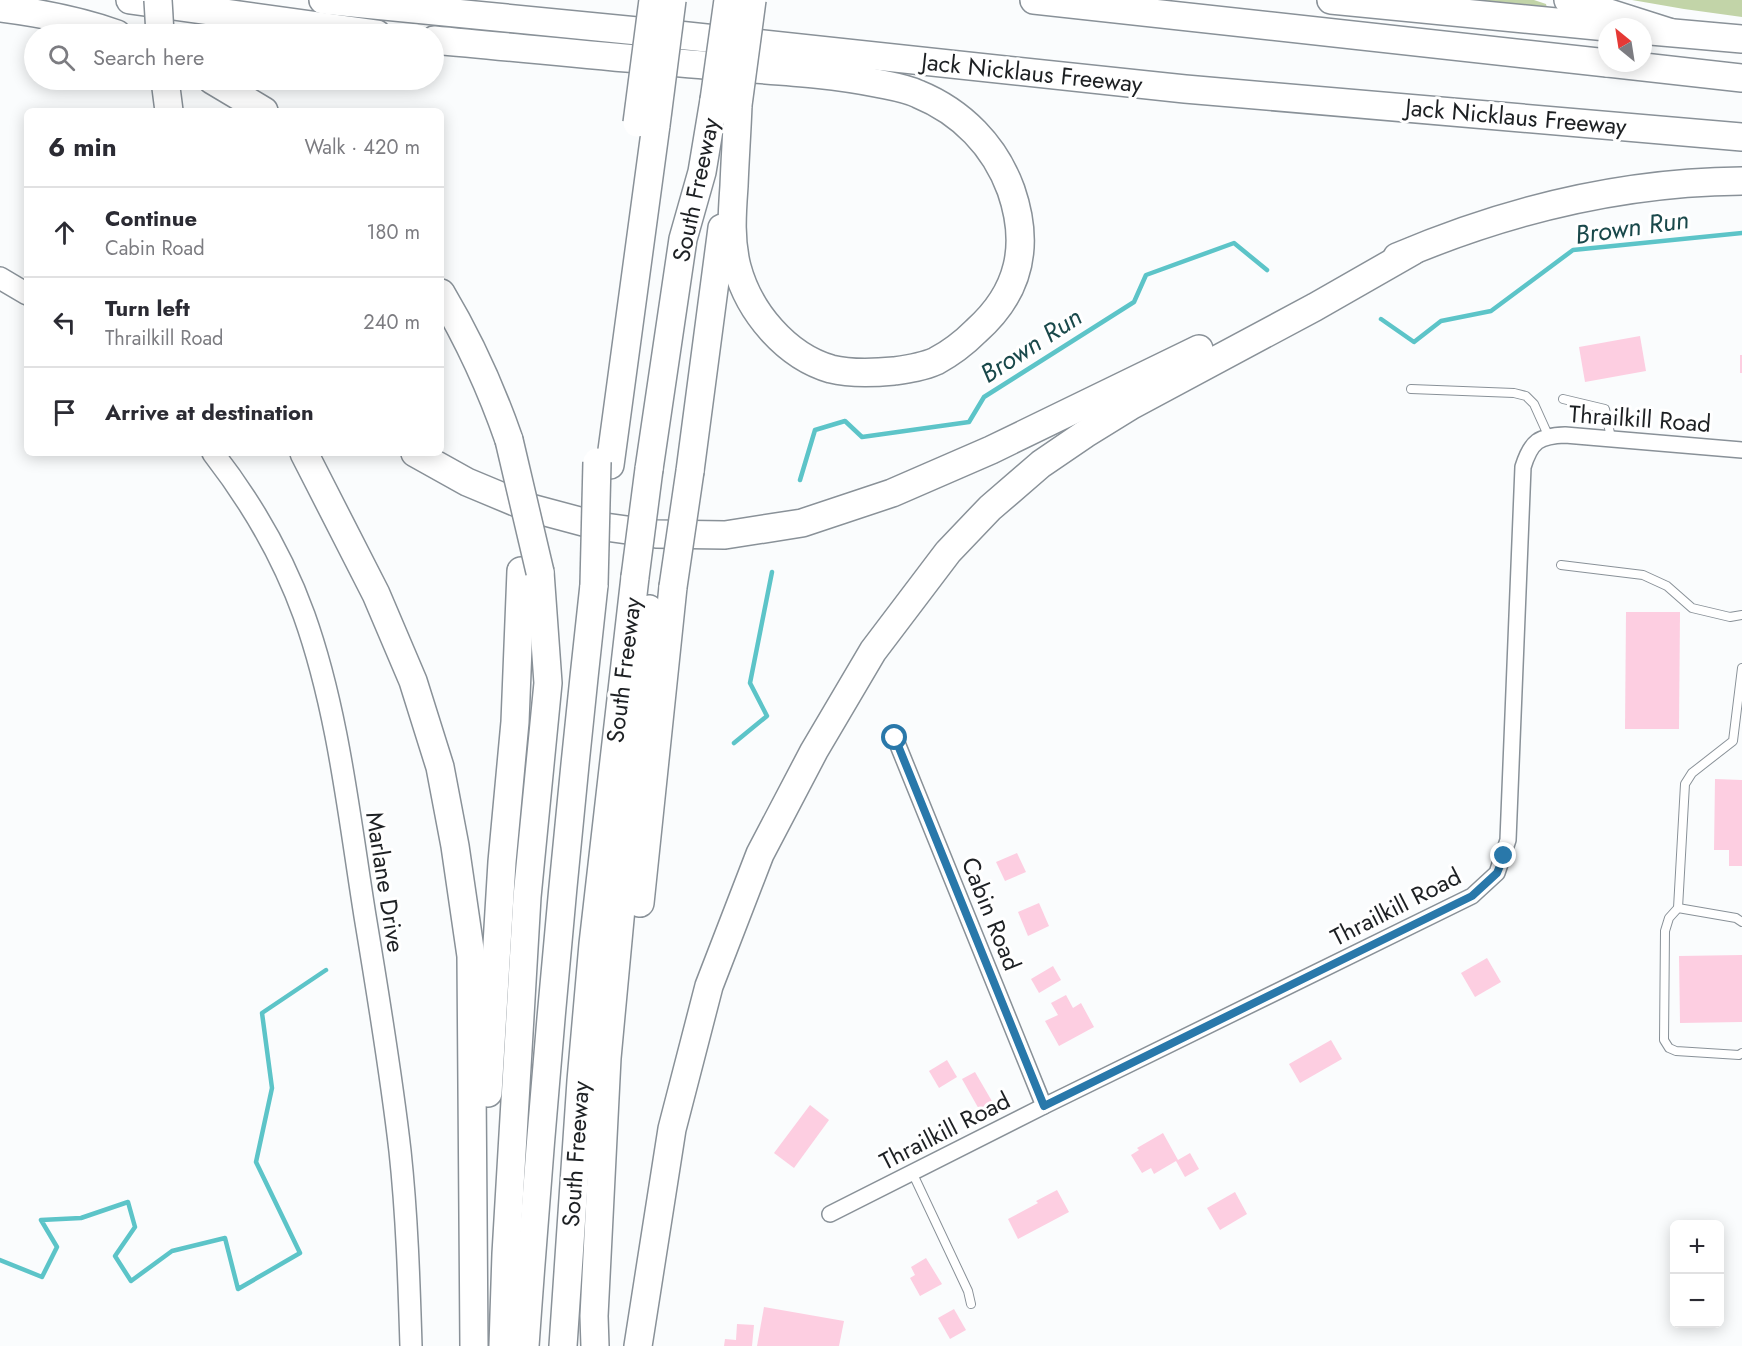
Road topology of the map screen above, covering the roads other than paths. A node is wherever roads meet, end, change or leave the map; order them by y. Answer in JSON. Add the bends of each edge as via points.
{"nodes":[{"id":1,"x":130,"y":0,"type":"edge"},
{"id":2,"x":158,"y":0,"type":"edge"},
{"id":3,"x":323,"y":0,"type":"edge"},
{"id":4,"x":653,"y":0,"type":"edge"},
{"id":5,"x":672,"y":0,"type":"edge"},
{"id":6,"x":728,"y":0,"type":"edge"},
{"id":7,"x":752,"y":0,"type":"edge"},
{"id":8,"x":1034,"y":0,"type":"edge"},
{"id":9,"x":1330,"y":0,"type":"edge"},
{"id":10,"x":1568,"y":0,"type":"edge"},
{"id":11,"x":0,"y":8,"type":"edge"},
{"id":12,"x":84,"y":24,"type":"edge"},
{"id":13,"x":159,"y":24,"type":"edge"},
{"id":14,"x":304,"y":24,"type":"edge"},
{"id":15,"x":1598,"y":26,"type":"edge"},
{"id":16,"x":1656,"y":31,"type":"edge"},
{"id":17,"x":1742,"y":39,"type":"edge"},
{"id":18,"x":444,"y":41,"type":"edge"},
{"id":19,"x":1598,"y":62,"type":"edge"},
{"id":20,"x":1652,"y":68,"type":"edge"},
{"id":21,"x":1742,"y":78,"type":"edge"},
{"id":22,"x":166,"y":90,"type":"edge"},
{"id":23,"x":229,"y":90,"type":"edge"},
{"id":24,"x":726,"y":102,"type":"junction"},
{"id":25,"x":169,"y":108,"type":"edge"},
{"id":26,"x":259,"y":108,"type":"edge"},
{"id":27,"x":646,"y":124,"type":"junction"},
{"id":28,"x":1742,"y":137,"type":"edge"},
{"id":29,"x":1742,"y":181,"type":"edge"},
{"id":30,"x":1413,"y":251,"type":"junction"},
{"id":31,"x":0,"y":278,"type":"edge"},
{"id":32,"x":24,"y":292,"type":"edge"},
{"id":33,"x":444,"y":299,"type":"edge"},
{"id":34,"x":1411,"y":389,"type":"dead end"},
{"id":35,"x":1563,"y":399,"type":"dead end"},
{"id":36,"x":1548,"y":435,"type":"junction"},
{"id":37,"x":1611,"y":438,"type":"junction"},
{"id":38,"x":1742,"y":450,"type":"edge"},
{"id":39,"x":215,"y":456,"type":"edge"},
{"id":40,"x":306,"y":456,"type":"edge"},
{"id":41,"x":420,"y":456,"type":"edge"},
{"id":42,"x":669,"y":469,"type":"junction"},
{"id":43,"x":1561,"y":565,"type":"dead end"},
{"id":44,"x":531,"y":572,"type":"junction"},
{"id":45,"x":654,"y":580,"type":"junction"},
{"id":46,"x":1742,"y":615,"type":"edge"},
{"id":47,"x":1742,"y":668,"type":"edge"},
{"id":48,"x":895,"y":738,"type":"dead end"},
{"id":49,"x":1678,"y":908,"type":"junction"},
{"id":50,"x":1742,"y":922,"type":"edge"},
{"id":51,"x":1742,"y":1053,"type":"edge"},
{"id":52,"x":1044,"y":1106,"type":"junction"},
{"id":53,"x":912,"y":1172,"type":"junction"},
{"id":54,"x":830,"y":1214,"type":"dead end"},
{"id":55,"x":475,"y":1289,"type":"junction"},
{"id":56,"x":971,"y":1304,"type":"dead end"},
{"id":57,"x":411,"y":1346,"type":"edge"},
{"id":58,"x":474,"y":1346,"type":"edge"},
{"id":59,"x":504,"y":1346,"type":"edge"},
{"id":60,"x":525,"y":1346,"type":"edge"},
{"id":61,"x":563,"y":1346,"type":"edge"},
{"id":62,"x":596,"y":1346,"type":"edge"},
{"id":63,"x":638,"y":1346,"type":"edge"}],
"edges":[{"from":1,"to":14,"type":"highway"},
{"from":2,"to":13,"type":"highway","bridge":true},
{"from":3,"to":28,"type":"highway","name":"Jack Nicklaus Freeway","via":[[1185,88]]},
{"from":4,"to":27,"type":"highway","bridge":true},
{"from":5,"to":27,"type":"highway","name":"South Freeway","bridge":true},
{"from":6,"to":24,"type":"highway","name":"South Freeway","bridge":true},
{"from":7,"to":24,"type":"highway","bridge":true},
{"from":8,"to":19,"type":"highway"},
{"from":9,"to":15,"type":"highway"},
{"from":10,"to":16,"type":"highway"},
{"from":11,"to":12,"type":"highway"},
{"from":16,"to":17,"type":"highway"},
{"from":18,"to":24,"type":"highway","via":[[846,77],[919,94],[955,114],[982,139],[1002,167],[1009,185],[1021,234],[1019,265],[1007,295],[985,324],[952,352],[933,362],[912,369],[873,373],[832,369],[778,337],[744,289],[733,250]]},
{"from":20,"to":21,"type":"highway"},
{"from":22,"to":25,"type":"highway"},
{"from":23,"to":26,"type":"highway"},
{"from":24,"to":42,"type":"highway"},
{"from":24,"to":42,"type":"highway","name":"South Freeway","via":[[683,238]]},
{"from":27,"to":60,"type":"highway","name":"South Freeway","bridge":true,"via":[[604,464],[572,782]]},
{"from":29,"to":30,"type":"highway","via":[[1651,186],[1598,194],[1498,219]]},
{"from":30,"to":41,"type":"highway","via":[[1310,296],[992,450],[892,494],[802,523],[725,535],[656,534],[598,526],[527,507],[466,482]]},
{"from":30,"to":63,"type":"highway","via":[[1132,405],[1041,464],[990,508],[948,552],[873,651],[760,854],[709,986],[672,1129]]},
{"from":31,"to":32,"type":"street"},
{"from":33,"to":44,"type":"highway","bridge":true,"via":[[487,382],[509,440]]},
{"from":34,"to":36,"type":"lane","via":[[1526,396],[1534,404]]},
{"from":35,"to":37,"type":"lane","via":[[1605,409]]},
{"from":36,"to":37,"type":"street","name":"Thrailkill Road"},
{"from":36,"to":52,"type":"street","name":"Thrailkill Road","via":[[1528,452],[1523,467],[1508,840],[1497,873],[1472,896]]},
{"from":37,"to":38,"type":"street","name":"Thrailkill Road"},
{"from":39,"to":57,"type":"street","name":"Marlane Drive","via":[[253,510],[279,557],[304,615],[322,675],[345,793],[400,1152]]},
{"from":40,"to":55,"type":"highway","via":[[376,594],[413,681],[440,767],[471,956]]},
{"from":42,"to":45,"type":"highway","name":"South Freeway","bridge":true},
{"from":42,"to":45,"type":"highway","bridge":true},
{"from":43,"to":46,"type":"lane","via":[[1643,575],[1667,586],[1692,608],[1730,617]]},
{"from":44,"to":55,"type":"highway","via":[[502,862]]},
{"from":44,"to":59,"type":"highway","via":[[548,683],[527,897]]},
{"from":45,"to":61,"type":"highway","name":"South Freeway","via":[[593,944]]},
{"from":45,"to":62,"type":"highway","via":[[636,946]]},
{"from":47,"to":49,"type":"lane","via":[[1733,741],[1692,773],[1685,784]]},
{"from":48,"to":52,"type":"street","name":"Cabin Road"},
{"from":49,"to":50,"type":"lane"},
{"from":49,"to":51,"type":"lane","via":[[1665,931],[1664,1040],[1676,1051]]},
{"from":52,"to":53,"type":"street","name":"Thrailkill Road"},
{"from":53,"to":54,"type":"street","name":"Thrailkill Road"},
{"from":53,"to":56,"type":"lane"},
{"from":55,"to":58,"type":"highway"}]}
